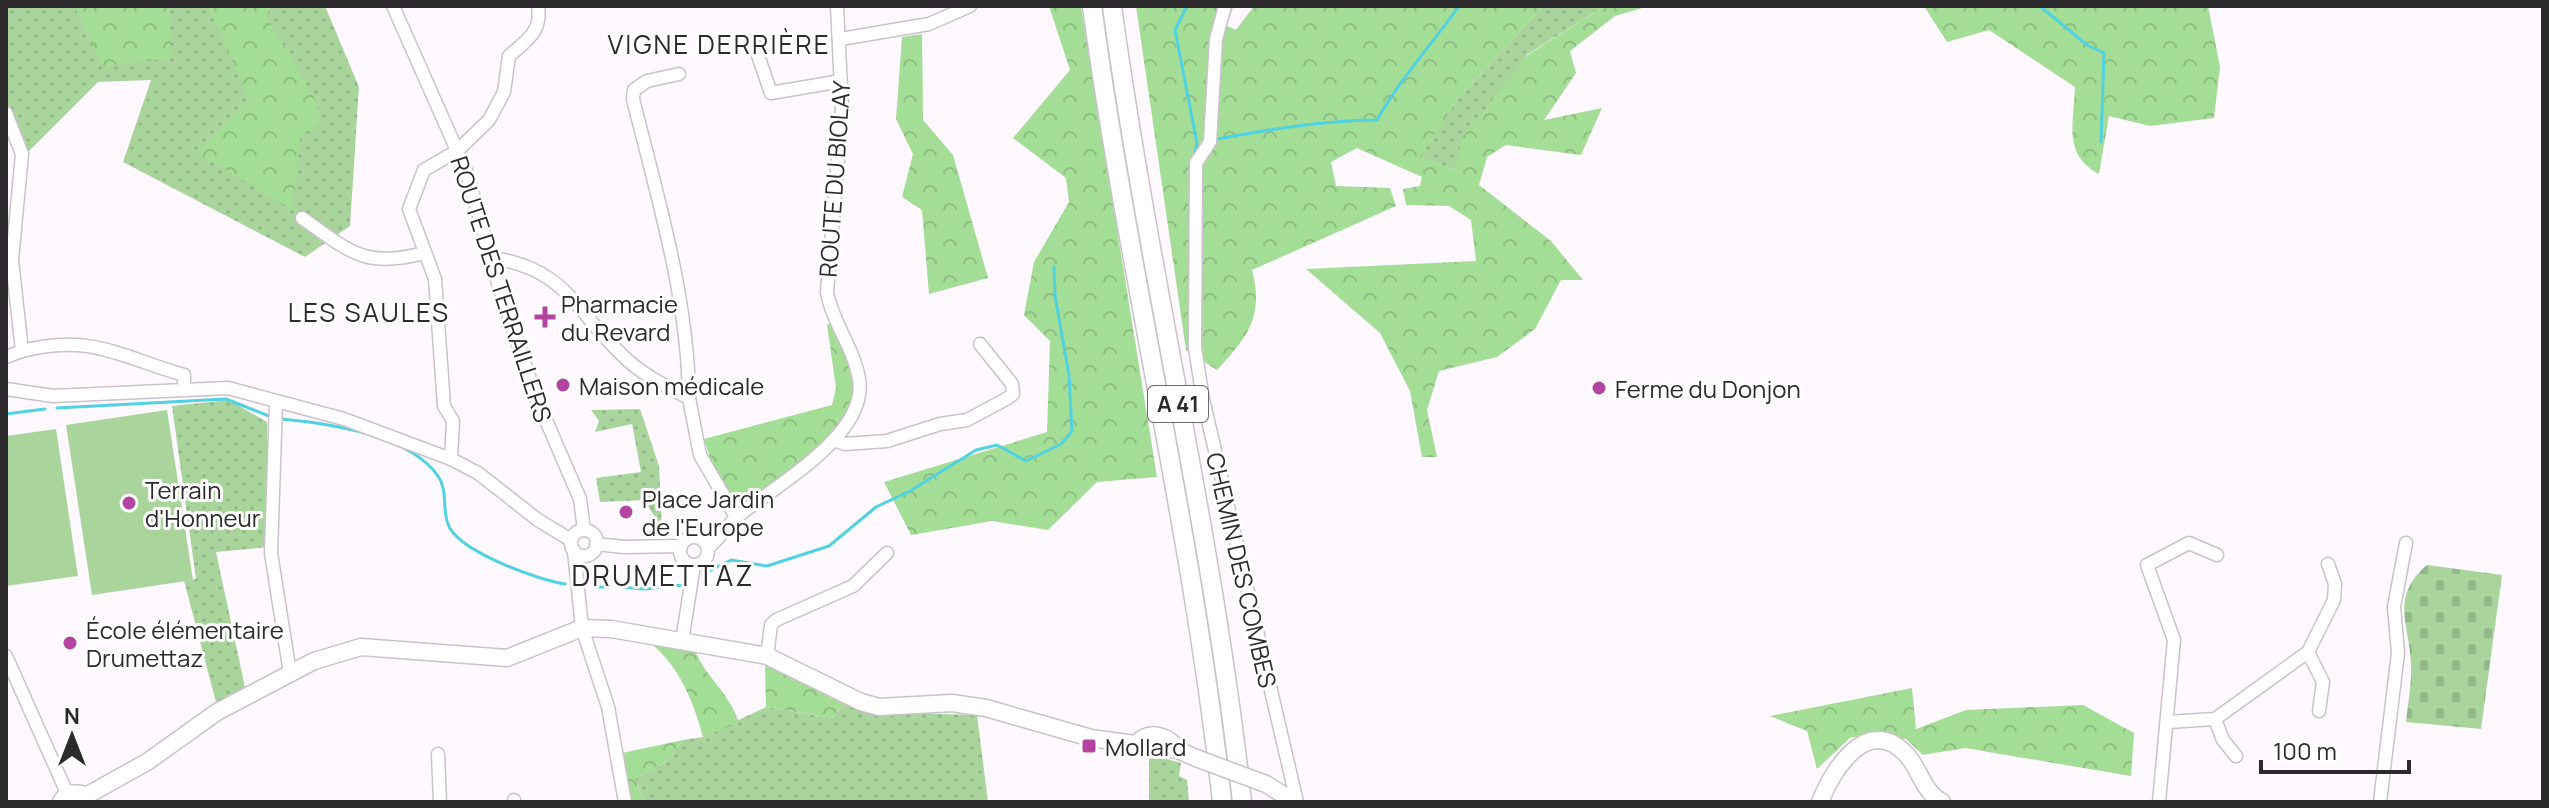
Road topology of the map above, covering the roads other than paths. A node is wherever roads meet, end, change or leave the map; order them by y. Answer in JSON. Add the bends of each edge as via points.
{"nodes":[{"id":1,"x":393,"y":6,"type":"edge"},
{"id":2,"x":538,"y":6,"type":"edge"},
{"id":3,"x":837,"y":6,"type":"edge"},
{"id":4,"x":970,"y":6,"type":"edge"},
{"id":5,"x":1092,"y":6,"type":"edge"},
{"id":6,"x":1112,"y":6,"type":"edge"},
{"id":7,"x":1225,"y":6,"type":"edge"},
{"id":8,"x":841,"y":39,"type":"junction"},
{"id":9,"x":753,"y":41,"type":"dead end"},
{"id":10,"x":679,"y":74,"type":"dead end"},
{"id":11,"x":841,"y":81,"type":"junction"},
{"id":12,"x":6,"y":113,"type":"edge"},
{"id":13,"x":457,"y":151,"type":"junction"},
{"id":14,"x":302,"y":218,"type":"dead end"},
{"id":15,"x":424,"y":253,"type":"junction"},
{"id":16,"x":492,"y":258,"type":"junction"},
{"id":17,"x":9,"y":260,"type":"edge"},
{"id":18,"x":980,"y":344,"type":"dead end"},
{"id":19,"x":22,"y":351,"type":"junction"},
{"id":20,"x":6,"y":357,"type":"edge"},
{"id":21,"x":6,"y":389,"type":"edge"},
{"id":22,"x":184,"y":389,"type":"junction"},
{"id":23,"x":689,"y":398,"type":"junction"},
{"id":24,"x":274,"y":412,"type":"junction"},
{"id":25,"x":836,"y":441,"type":"junction"},
{"id":26,"x":451,"y":459,"type":"junction"},
{"id":27,"x":732,"y":522,"type":"junction"},
{"id":28,"x":586,"y":531,"type":"junction"},
{"id":29,"x":2406,"y":543,"type":"dead end"},
{"id":30,"x":706,"y":544,"type":"junction"},
{"id":31,"x":582,"y":547,"type":"junction"},
{"id":32,"x":680,"y":549,"type":"junction"},
{"id":33,"x":887,"y":553,"type":"dead end"},
{"id":34,"x":2217,"y":555,"type":"dead end"},
{"id":35,"x":2328,"y":564,"type":"dead end"},
{"id":36,"x":694,"y":565,"type":"junction"},
{"id":37,"x":582,"y":628,"type":"junction"},
{"id":38,"x":682,"y":641,"type":"junction"},
{"id":39,"x":2308,"y":652,"type":"junction"},
{"id":40,"x":6,"y":656,"type":"edge"},
{"id":41,"x":767,"y":656,"type":"junction"},
{"id":42,"x":290,"y":673,"type":"junction"},
{"id":43,"x":11,"y":681,"type":"edge"},
{"id":44,"x":2319,"y":711,"type":"dead end"},
{"id":45,"x":2215,"y":719,"type":"junction"},
{"id":46,"x":2168,"y":722,"type":"junction"},
{"id":47,"x":438,"y":754,"type":"dead end"},
{"id":48,"x":2236,"y":756,"type":"dead end"},
{"id":49,"x":64,"y":797,"type":"edge"},
{"id":50,"x":85,"y":799,"type":"edge"},
{"id":51,"x":440,"y":802,"type":"edge"},
{"id":52,"x":625,"y":802,"type":"edge"},
{"id":53,"x":1222,"y":802,"type":"edge"},
{"id":54,"x":1242,"y":802,"type":"edge"},
{"id":55,"x":1296,"y":802,"type":"edge"},
{"id":56,"x":1820,"y":802,"type":"edge"},
{"id":57,"x":1942,"y":802,"type":"edge"},
{"id":58,"x":2159,"y":802,"type":"edge"},
{"id":59,"x":2380,"y":802,"type":"edge"}],
"edges":[{"from":1,"to":13,"type":"street","name":"ROUTE DES TERRAILLERS"},
{"from":2,"to":13,"type":"street","via":[[536,33],[509,56],[504,92],[489,120]]},
{"from":3,"to":8,"type":"street","name":"ROUTE DU BIOLAY"},
{"from":4,"to":8,"type":"street","via":[[929,24]]},
{"from":5,"to":53,"type":"highway","number":"A 41","via":[[1194,591]]},
{"from":6,"to":54,"type":"highway","number":"A 41","via":[[1222,648]]},
{"from":7,"to":55,"type":"street","name":"CHEMIN DES COMBES","via":[[1216,39],[1210,142],[1196,163],[1195,348]]},
{"from":8,"to":11,"type":"street","name":"ROUTE DU BIOLAY"},
{"from":9,"to":11,"type":"street","via":[[771,93]]},
{"from":10,"to":23,"type":"street","via":[[647,81],[634,90],[633,99],[673,270]]},
{"from":11,"to":25,"type":"street","name":"ROUTE DU BIOLAY","via":[[827,292],[860,391]]},
{"from":12,"to":17,"type":"street","via":[[22,161]]},
{"from":13,"to":15,"type":"street","via":[[424,170],[409,209]]},
{"from":13,"to":16,"type":"street","name":"ROUTE DES TERRAILLERS"},
{"from":14,"to":15,"type":"street","via":[[358,257]]},
{"from":15,"to":26,"type":"street","via":[[435,279],[444,406],[453,421]]},
{"from":16,"to":23,"type":"street","via":[[527,265],[553,279],[620,354]]},
{"from":16,"to":28,"type":"street","name":"ROUTE DES TERRAILLERS"},
{"from":17,"to":19,"type":"street"},
{"from":18,"to":25,"type":"street","via":[[1012,384],[1008,398],[967,420],[887,441]]},
{"from":19,"to":20,"type":"street"},
{"from":19,"to":22,"type":"street","via":[[57,343],[87,344],[184,375]]},
{"from":21,"to":22,"type":"street","via":[[53,396]]},
{"from":22,"to":24,"type":"street","via":[[228,388]]},
{"from":23,"to":27,"type":"street","via":[[700,455]]},
{"from":24,"to":26,"type":"street","via":[[344,419]]},
{"from":24,"to":42,"type":"street","via":[[271,553]]},
{"from":25,"to":27,"type":"street","name":"ROUTE DU BIOLAY"},
{"from":26,"to":31,"type":"street"},
{"from":27,"to":30,"type":"street","name":"ROUTE DU BIOLAY"},
{"from":28,"to":31,"type":"street"},
{"from":28,"to":31,"type":"street","name":"ROUTE DES TERRAILLERS"},
{"from":29,"to":59,"type":"street","via":[[2394,607],[2398,653]]},
{"from":30,"to":32,"type":"street","via":[[691,537]]},
{"from":30,"to":36,"type":"street","via":[[705,559]]},
{"from":31,"to":32,"type":"street"},
{"from":31,"to":37,"type":"street","via":[[577,577]]},
{"from":32,"to":36,"type":"street","via":[[683,560]]},
{"from":33,"to":41,"type":"street","via":[[853,586],[776,620]]},
{"from":34,"to":46,"type":"street","via":[[2189,543],[2147,565],[2174,640]]},
{"from":35,"to":39,"type":"street","via":[[2334,600]]},
{"from":36,"to":38,"type":"street"},
{"from":37,"to":38,"type":"main road"},
{"from":37,"to":42,"type":"main road","via":[[507,658],[361,647]]},
{"from":37,"to":52,"type":"street","via":[[608,707]]},
{"from":38,"to":41,"type":"main road"},
{"from":39,"to":44,"type":"street","via":[[2323,682]]},
{"from":39,"to":45,"type":"street"},
{"from":40,"to":43,"type":"street"},
{"from":41,"to":55,"type":"main road","bridge":true,"via":[[879,707],[952,703],[1091,738],[1137,743],[1148,735],[1163,737],[1178,750],[1266,784]]},
{"from":42,"to":50,"type":"main road"},
{"from":43,"to":49,"type":"street"},
{"from":45,"to":46,"type":"street"},
{"from":45,"to":48,"type":"street"},
{"from":46,"to":58,"type":"street"},
{"from":47,"to":51,"type":"street"},
{"from":49,"to":50,"type":"main road","via":[[78,792]]},
{"from":56,"to":57,"type":"main road","via":[[1844,758],[1860,746],[1879,742],[1904,751],[1929,792]]}]}
